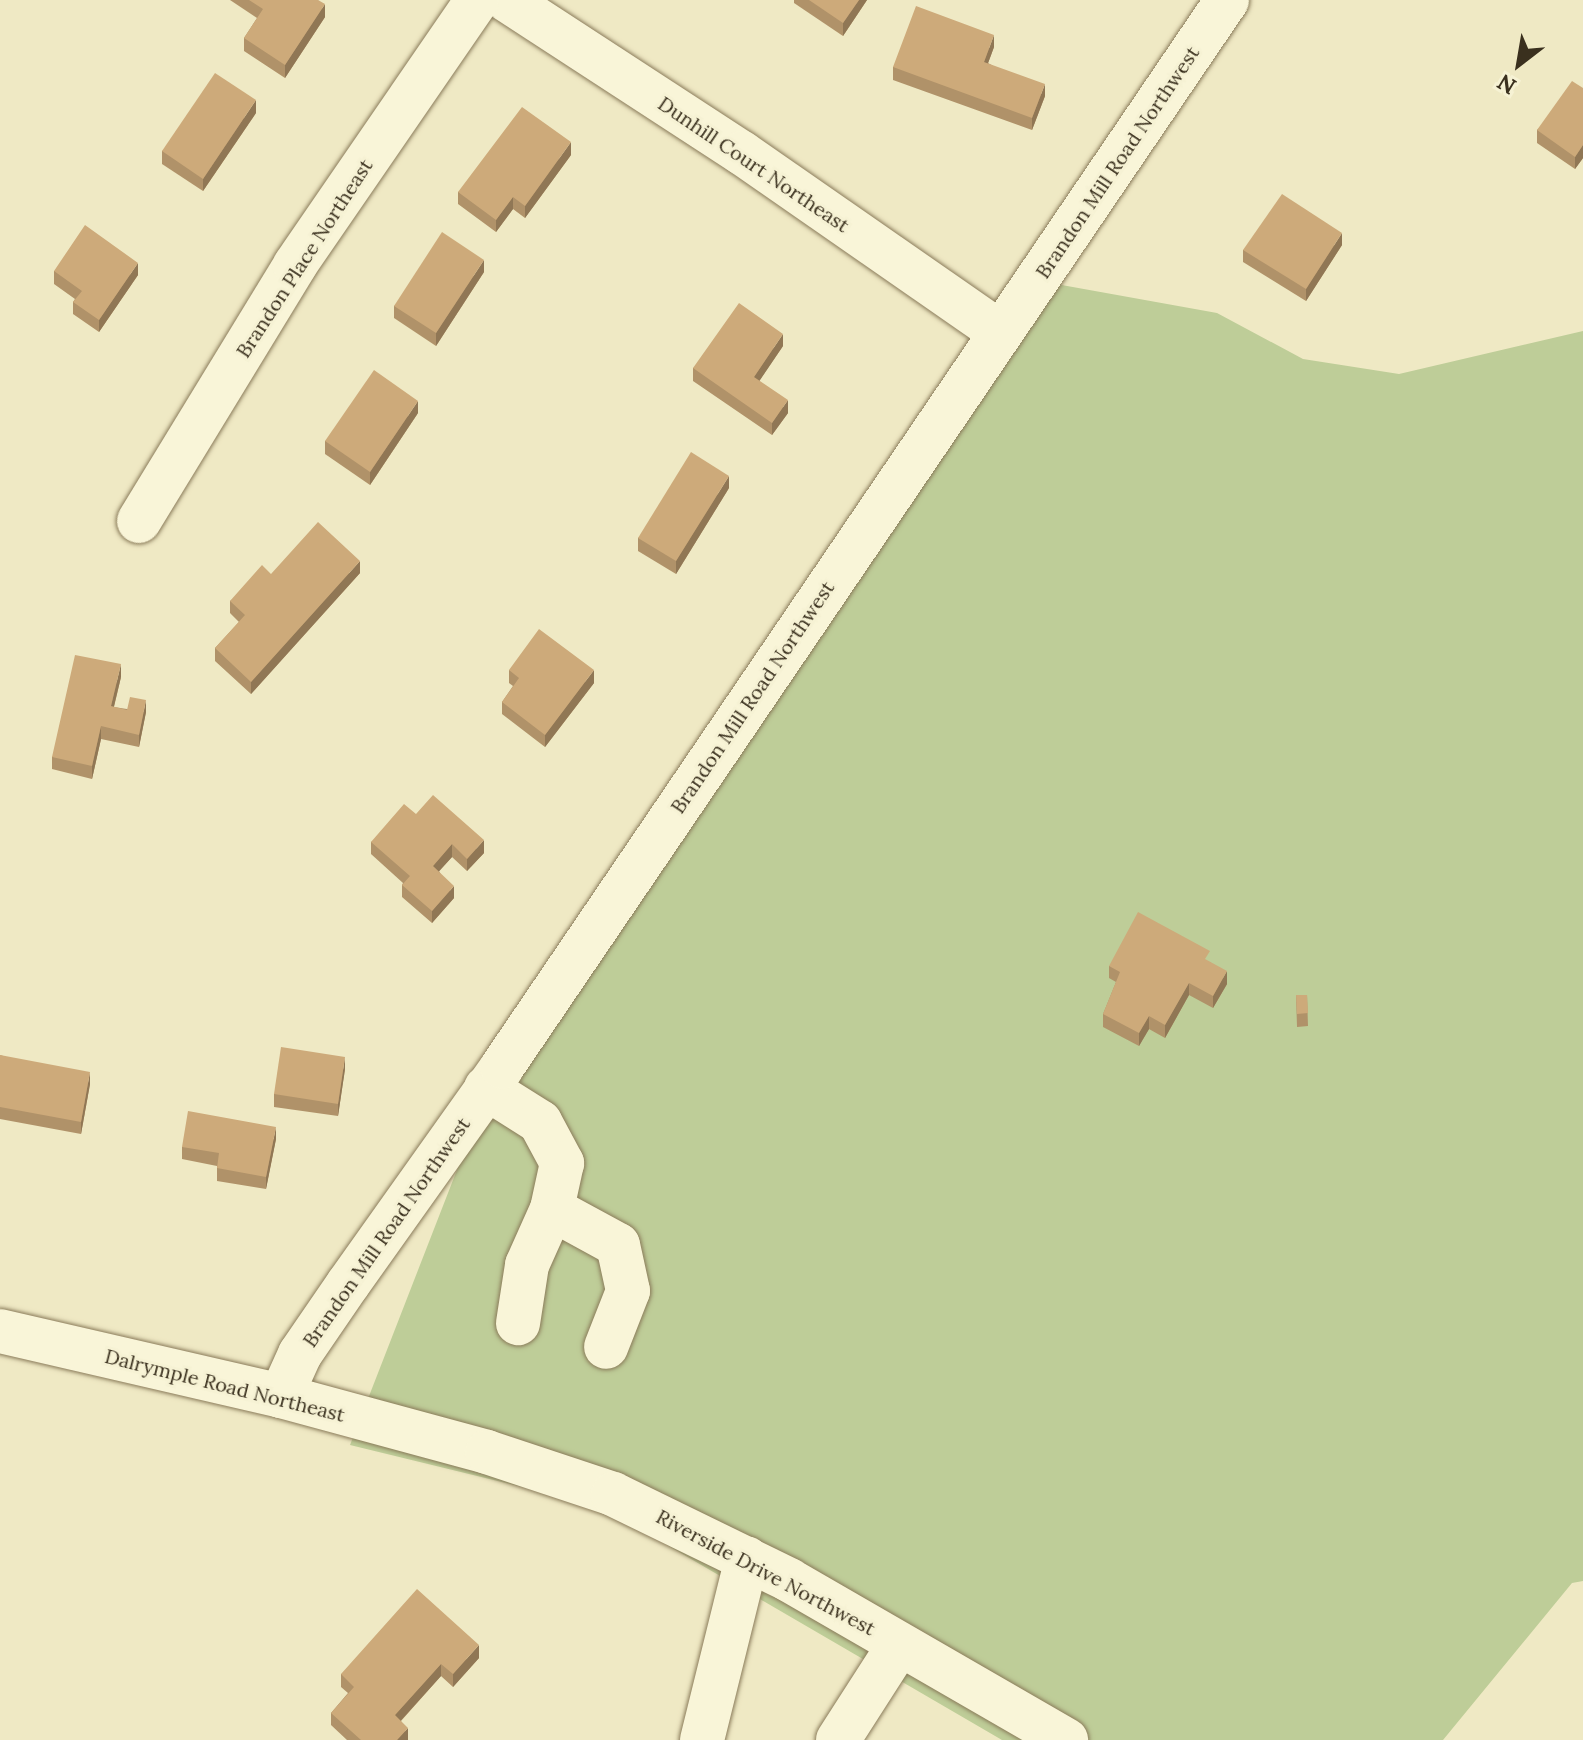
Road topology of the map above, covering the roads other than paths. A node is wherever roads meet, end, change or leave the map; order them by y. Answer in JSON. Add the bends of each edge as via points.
{"nodes":[{"id":1,"x":477,"y":0,"type":"edge"},
{"id":2,"x":507,"y":0,"type":"edge"},
{"id":3,"x":1227,"y":0,"type":"edge"},
{"id":4,"x":1000,"y":332,"type":"junction"},
{"id":5,"x":139,"y":521,"type":"dead end"},
{"id":6,"x":486,"y":1088,"type":"junction"},
{"id":7,"x":552,"y":1209,"type":"junction"},
{"id":8,"x":518,"y":1323,"type":"dead end"},
{"id":9,"x":0,"y":1331,"type":"edge"},
{"id":10,"x":606,"y":1347,"type":"dead end"},
{"id":11,"x":281,"y":1396,"type":"junction"},
{"id":12,"x":449,"y":1442,"type":"joint"},
{"id":13,"x":747,"y":1558,"type":"junction"},
{"id":14,"x":899,"y":1645,"type":"junction"},
{"id":15,"x":702,"y":1740,"type":"edge"},
{"id":16,"x":838,"y":1740,"type":"edge"},
{"id":17,"x":1066,"y":1740,"type":"edge"}],
"edges":[{"from":1,"to":5,"type":"street","name":"Brandon Place Northeast","via":[[295,265]]},
{"from":2,"to":4,"type":"street","name":"Dunhill Court Northeast","via":[[742,153]]},
{"from":3,"to":4,"type":"street","name":"Brandon Mill Road Northwest"},
{"from":4,"to":6,"type":"street","name":"Brandon Mill Road Northwest"},
{"from":6,"to":7,"type":"street","via":[[540,1122],[562,1163]]},
{"from":6,"to":11,"type":"street","name":"Brandon Mill Road Northwest","via":[[308,1342]]},
{"from":7,"to":8,"type":"street","via":[[527,1265]]},
{"from":7,"to":10,"type":"street","via":[[618,1245],[628,1291]]},
{"from":9,"to":11,"type":"street","name":"Dalrymple Road Northeast"},
{"from":11,"to":12,"type":"street","name":"Dalrymple Road Northeast"},
{"from":12,"to":13,"type":"street","name":"Riverside Drive Northwest","via":[[613,1494]]},
{"from":13,"to":14,"type":"street","name":"Riverside Drive Northwest"},
{"from":13,"to":15,"type":"street"},
{"from":14,"to":16,"type":"street"},
{"from":14,"to":17,"type":"street","name":"Riverside Drive Northwest"}]}
